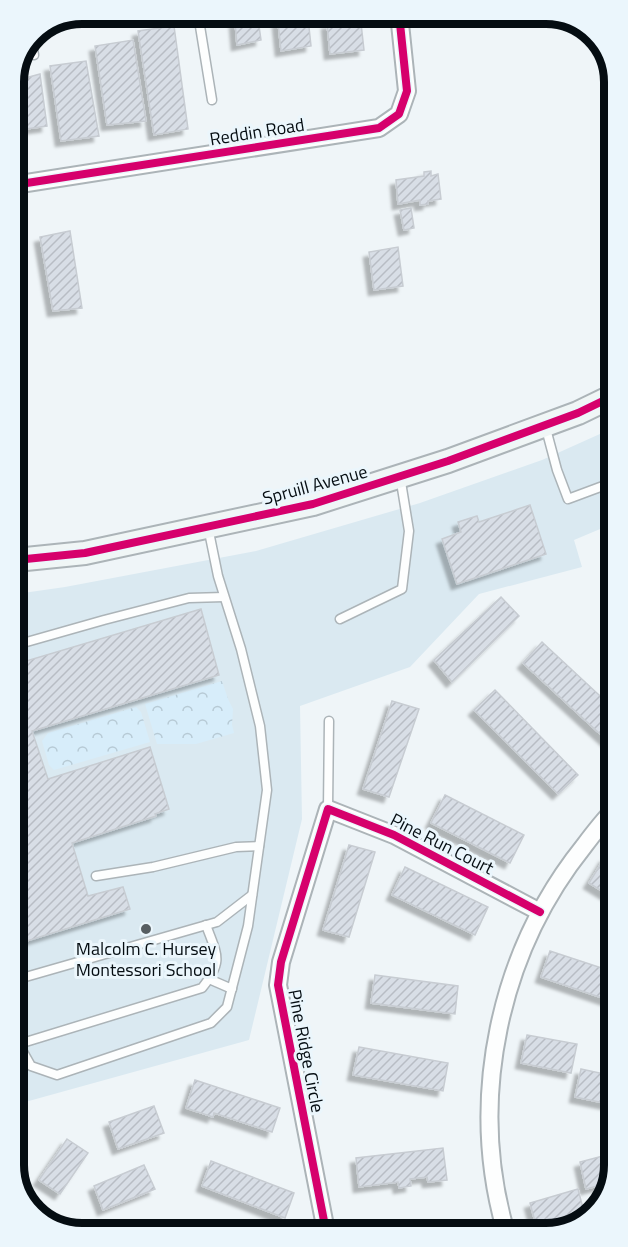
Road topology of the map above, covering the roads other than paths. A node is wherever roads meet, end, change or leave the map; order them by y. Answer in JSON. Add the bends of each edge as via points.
{"nodes":[{"id":1,"x":200,"y":24,"type":"edge"},
{"id":2,"x":400,"y":24,"type":"edge"},
{"id":3,"x":34,"y":51,"type":"edge"},
{"id":4,"x":34,"y":55,"type":"dead end"},
{"id":5,"x":212,"y":100,"type":"dead end"},
{"id":6,"x":24,"y":183,"type":"edge"},
{"id":7,"x":604,"y":400,"type":"edge"},
{"id":8,"x":545,"y":425,"type":"junction"},
{"id":9,"x":400,"y":476,"type":"junction"},
{"id":10,"x":604,"y":486,"type":"edge"},
{"id":11,"x":208,"y":526,"type":"junction"},
{"id":12,"x":24,"y":559,"type":"edge"},
{"id":13,"x":224,"y":597,"type":"junction"},
{"id":14,"x":340,"y":619,"type":"dead end"},
{"id":15,"x":24,"y":643,"type":"edge"},
{"id":16,"x":329,"y":721,"type":"dead end"},
{"id":17,"x":328,"y":809,"type":"junction"},
{"id":18,"x":604,"y":822,"type":"edge"},
{"id":19,"x":259,"y":846,"type":"junction"},
{"id":20,"x":96,"y":876,"type":"dead end"},
{"id":21,"x":252,"y":895,"type":"junction"},
{"id":22,"x":540,"y":912,"type":"junction"},
{"id":23,"x":206,"y":925,"type":"junction"},
{"id":24,"x":24,"y":977,"type":"edge"},
{"id":25,"x":209,"y":980,"type":"junction"},
{"id":26,"x":232,"y":989,"type":"junction"},
{"id":27,"x":24,"y":1042,"type":"edge"},
{"id":28,"x":24,"y":1054,"type":"edge"},
{"id":29,"x":324,"y":1223,"type":"edge"},
{"id":30,"x":504,"y":1223,"type":"edge"}],
"edges":[{"from":1,"to":5,"type":"lane"},
{"from":2,"to":6,"type":"street","name":"Reddin Road","via":[[407,91],[399,114],[379,128]]},
{"from":3,"to":4,"type":"lane"},
{"from":7,"to":8,"type":"street","name":"Spruill Avenue"},
{"from":8,"to":9,"type":"street","name":"Spruill Avenue"},
{"from":8,"to":10,"type":"lane","via":[[568,499]]},
{"from":9,"to":11,"type":"street","name":"Spruill Avenue","via":[[313,504]]},
{"from":9,"to":14,"type":"lane","via":[[409,531],[402,589]]},
{"from":11,"to":12,"type":"street","name":"Spruill Avenue","via":[[85,553]]},
{"from":11,"to":13,"type":"lane"},
{"from":13,"to":15,"type":"lane","via":[[189,598]]},
{"from":13,"to":19,"type":"lane","via":[[260,726],[267,790]]},
{"from":16,"to":17,"type":"lane"},
{"from":17,"to":22,"type":"street","name":"Pine Run Court","via":[[394,835]]},
{"from":17,"to":29,"type":"street","name":"Pine Ridge Circle","via":[[281,963],[278,985]]},
{"from":18,"to":22,"type":"street","via":[[571,861]]},
{"from":19,"to":20,"type":"lane","via":[[236,847]]},
{"from":19,"to":21,"type":"lane"},
{"from":21,"to":23,"type":"lane"},
{"from":21,"to":26,"type":"lane"},
{"from":22,"to":30,"type":"street","via":[[513,975],[492,1070],[491,1154]]},
{"from":23,"to":24,"type":"lane"},
{"from":23,"to":25,"type":"lane","via":[[218,957]]},
{"from":25,"to":26,"type":"lane"},
{"from":25,"to":27,"type":"lane","via":[[202,988]]},
{"from":26,"to":28,"type":"lane","via":[[227,1007],[211,1023],[57,1075],[31,1066]]}]}
